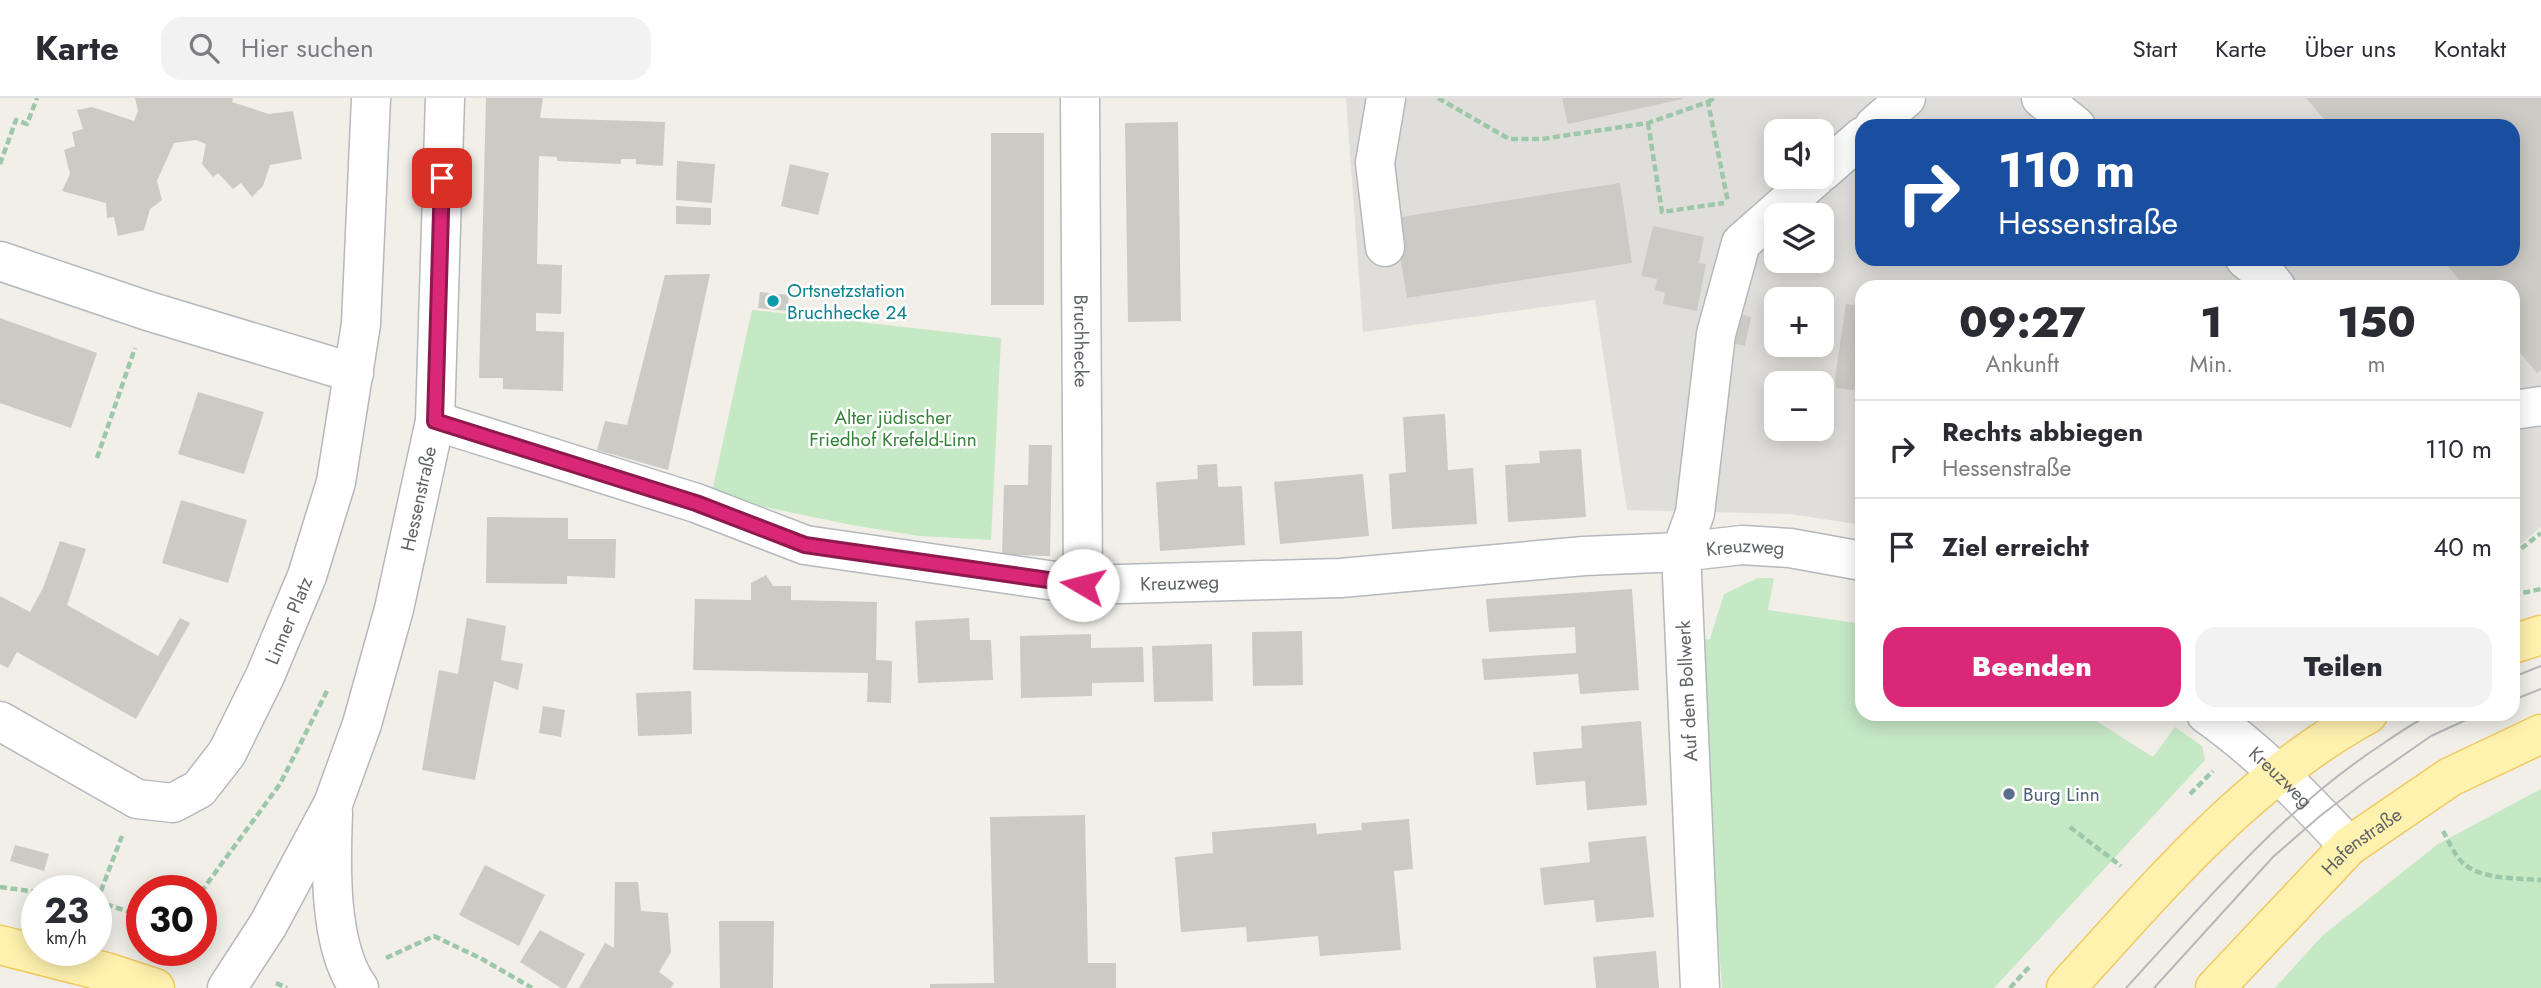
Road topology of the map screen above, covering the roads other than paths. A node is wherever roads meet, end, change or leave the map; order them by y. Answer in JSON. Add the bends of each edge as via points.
{"nodes":[{"id":1,"x":371,"y":98,"type":"edge"},
{"id":2,"x":445,"y":98,"type":"edge"},
{"id":3,"x":1080,"y":98,"type":"edge"},
{"id":4,"x":1386,"y":98,"type":"edge"},
{"id":5,"x":1906,"y":98,"type":"edge"},
{"id":6,"x":2041,"y":98,"type":"edge"},
{"id":7,"x":1882,"y":119,"type":"edge"},
{"id":8,"x":2067,"y":119,"type":"edge"},
{"id":9,"x":1855,"y":143,"type":"edge"},
{"id":10,"x":1834,"y":162,"type":"edge"},
{"id":11,"x":1802,"y":189,"type":"edge"},
{"id":12,"x":1385,"y":247,"type":"dead end"},
{"id":13,"x":0,"y":261,"type":"edge"},
{"id":14,"x":2254,"y":266,"type":"edge"},
{"id":15,"x":2270,"y":280,"type":"edge"},
{"id":16,"x":354,"y":373,"type":"junction"},
{"id":17,"x":2541,"y":406,"type":"edge"},
{"id":18,"x":2520,"y":409,"type":"edge"},
{"id":19,"x":435,"y":421,"type":"junction"},
{"id":20,"x":1681,"y":552,"type":"junction"},
{"id":21,"x":1855,"y":560,"type":"edge"},
{"id":22,"x":1083,"y":585,"type":"junction"},
{"id":23,"x":2541,"y":635,"type":"edge"},
{"id":24,"x":2520,"y":642,"type":"edge"},
{"id":25,"x":0,"y":721,"type":"edge"},
{"id":26,"x":2216,"y":721,"type":"edge"},
{"id":27,"x":2350,"y":721,"type":"edge"},
{"id":28,"x":2541,"y":734,"type":"edge"},
{"id":29,"x":2278,"y":773,"type":"junction"},
{"id":30,"x":333,"y":804,"type":"junction"},
{"id":31,"x":2349,"y":846,"type":"junction"},
{"id":32,"x":0,"y":945,"type":"edge"},
{"id":33,"x":355,"y":983,"type":"edge"},
{"id":34,"x":155,"y":988,"type":"edge"},
{"id":35,"x":227,"y":988,"type":"edge"},
{"id":36,"x":1700,"y":988,"type":"edge"},
{"id":37,"x":2066,"y":988,"type":"edge"},
{"id":38,"x":2215,"y":988,"type":"edge"}],
"edges":[{"from":1,"to":16,"type":"street","name":"Linner Platz","via":[[362,311]]},
{"from":2,"to":19,"type":"street","name":"Hessenstraße"},
{"from":3,"to":22,"type":"street","name":"Bruchhecke"},
{"from":4,"to":12,"type":"street","via":[[1375,163]]},
{"from":5,"to":7,"type":"street"},
{"from":6,"to":8,"type":"street"},
{"from":9,"to":10,"type":"street"},
{"from":11,"to":20,"type":"street","name":"Auf dem Bollwerk","via":[[1741,243],[1716,334],[1695,513]]},
{"from":13,"to":16,"type":"street"},
{"from":14,"to":15,"type":"street"},
{"from":16,"to":25,"type":"street","name":"Linner Platz","via":[[336,482],[307,576],[228,753],[198,789],[173,803],[137,799]]},
{"from":17,"to":18,"type":"street"},
{"from":19,"to":22,"type":"street","name":"Kreuzweg","via":[[696,503],[805,545]]},
{"from":19,"to":30,"type":"street","name":"Hessenstraße","via":[[394,609],[362,724]]},
{"from":20,"to":21,"type":"street","name":"Kreuzweg","via":[[1742,545]]},
{"from":20,"to":22,"type":"street","name":"Kreuzweg","via":[[1341,578]]},
{"from":20,"to":36,"type":"street","name":"Auf dem Bollwerk"},
{"from":23,"to":24,"type":"main road"},
{"from":26,"to":29,"type":"street","name":"Kreuzweg"},
{"from":27,"to":29,"type":"main road"},
{"from":28,"to":31,"type":"main road","name":"Hafenstraße","via":[[2450,777]]},
{"from":29,"to":31,"type":"street","name":"Kreuzweg"},
{"from":29,"to":37,"type":"main road","via":[[2188,855]]},
{"from":30,"to":33,"type":"street","name":"Hessenstraße","via":[[335,920]]},
{"from":30,"to":35,"type":"street","name":"Hessenstraße","via":[[268,925]]},
{"from":31,"to":38,"type":"main road","name":"Hafenstraße"},
{"from":32,"to":34,"type":"main road"}]}
